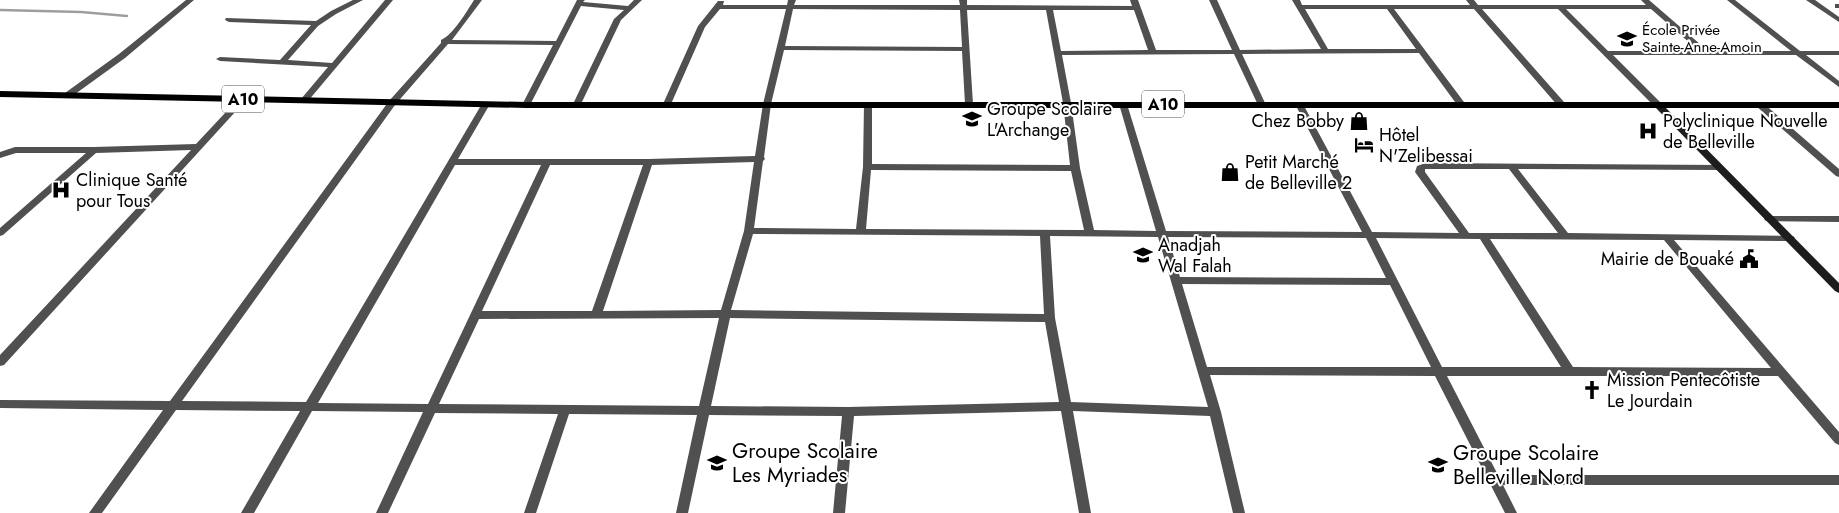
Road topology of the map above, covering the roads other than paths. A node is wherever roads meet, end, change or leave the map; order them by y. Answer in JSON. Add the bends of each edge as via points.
{"nodes":[{"id":1,"x":190,"y":0,"type":"edge"},
{"id":2,"x":359,"y":0,"type":"edge"},
{"id":3,"x":389,"y":0,"type":"edge"},
{"id":4,"x":478,"y":0,"type":"edge"},
{"id":5,"x":638,"y":0,"type":"edge"},
{"id":6,"x":1134,"y":0,"type":"edge"},
{"id":7,"x":1213,"y":0,"type":"edge"},
{"id":8,"x":1296,"y":0,"type":"edge"},
{"id":9,"x":1470,"y":0,"type":"edge"},
{"id":10,"x":1645,"y":0,"type":"edge"},
{"id":11,"x":1731,"y":0,"type":"edge"},
{"id":12,"x":1810,"y":0,"type":"edge"},
{"id":13,"x":580,"y":2,"type":"edge"},
{"id":14,"x":721,"y":3,"type":"edge"},
{"id":15,"x":792,"y":3,"type":"edge"},
{"id":16,"x":963,"y":3,"type":"edge"},
{"id":17,"x":1389,"y":7,"type":"junction"},
{"id":18,"x":1476,"y":7,"type":"junction"},
{"id":19,"x":1560,"y":7,"type":"junction"},
{"id":20,"x":630,"y":8,"type":"junction"},
{"id":21,"x":1049,"y":8,"type":"junction"},
{"id":22,"x":1137,"y":8,"type":"junction"},
{"id":23,"x":1301,"y":8,"type":"junction"},
{"id":24,"x":1654,"y":8,"type":"junction"},
{"id":25,"x":229,"y":20,"type":"dead end"},
{"id":26,"x":1839,"y":20,"type":"edge"},
{"id":27,"x":315,"y":23,"type":"junction"},
{"id":28,"x":444,"y":42,"type":"junction"},
{"id":29,"x":558,"y":43,"type":"junction"},
{"id":30,"x":780,"y":48,"type":"junction"},
{"id":31,"x":966,"y":49,"type":"junction"},
{"id":32,"x":1422,"y":51,"type":"junction"},
{"id":33,"x":1326,"y":52,"type":"junction"},
{"id":34,"x":1058,"y":53,"type":"junction"},
{"id":35,"x":1239,"y":53,"type":"junction"},
{"id":36,"x":1606,"y":53,"type":"junction"},
{"id":37,"x":1706,"y":53,"type":"junction"},
{"id":38,"x":1800,"y":53,"type":"junction"},
{"id":39,"x":1839,"y":53,"type":"edge"},
{"id":40,"x":1153,"y":54,"type":"junction"},
{"id":41,"x":220,"y":59,"type":"dead end"},
{"id":42,"x":282,"y":62,"type":"junction"},
{"id":43,"x":333,"y":65,"type":"junction"},
{"id":44,"x":1839,"y":85,"type":"edge"},
{"id":45,"x":0,"y":94,"type":"edge"},
{"id":46,"x":68,"y":96,"type":"junction"},
{"id":47,"x":243,"y":98,"type":"junction"},
{"id":48,"x":305,"y":99,"type":"junction"},
{"id":49,"x":392,"y":102,"type":"junction"},
{"id":50,"x":1067,"y":103,"type":"junction"},
{"id":51,"x":486,"y":104,"type":"junction"},
{"id":52,"x":526,"y":104,"type":"junction"},
{"id":53,"x":577,"y":104,"type":"junction"},
{"id":54,"x":667,"y":104,"type":"junction"},
{"id":55,"x":768,"y":104,"type":"junction"},
{"id":56,"x":868,"y":104,"type":"junction"},
{"id":57,"x":969,"y":104,"type":"junction"},
{"id":58,"x":1123,"y":104,"type":"junction"},
{"id":59,"x":1299,"y":104,"type":"junction"},
{"id":60,"x":1461,"y":104,"type":"junction"},
{"id":61,"x":1561,"y":104,"type":"junction"},
{"id":62,"x":1657,"y":104,"type":"junction"},
{"id":63,"x":1759,"y":104,"type":"junction"},
{"id":64,"x":1262,"y":105,"type":"junction"},
{"id":65,"x":1839,"y":105,"type":"edge"},
{"id":66,"x":199,"y":147,"type":"junction"},
{"id":67,"x":94,"y":150,"type":"junction"},
{"id":68,"x":0,"y":156,"type":"edge"},
{"id":69,"x":760,"y":159,"type":"junction"},
{"id":70,"x":453,"y":162,"type":"junction"},
{"id":71,"x":547,"y":162,"type":"junction"},
{"id":72,"x":648,"y":162,"type":"junction"},
{"id":73,"x":1512,"y":166,"type":"junction"},
{"id":74,"x":867,"y":167,"type":"junction"},
{"id":75,"x":1717,"y":167,"type":"junction"},
{"id":76,"x":1075,"y":168,"type":"junction"},
{"id":77,"x":1839,"y":174,"type":"edge"},
{"id":78,"x":1769,"y":219,"type":"junction"},
{"id":79,"x":1839,"y":220,"type":"edge"},
{"id":80,"x":749,"y":231,"type":"junction"},
{"id":81,"x":861,"y":232,"type":"junction"},
{"id":82,"x":1090,"y":233,"type":"junction"},
{"id":83,"x":0,"y":234,"type":"edge"},
{"id":84,"x":1045,"y":234,"type":"junction"},
{"id":85,"x":1162,"y":236,"type":"junction"},
{"id":86,"x":1466,"y":236,"type":"junction"},
{"id":87,"x":1370,"y":237,"type":"junction"},
{"id":88,"x":1484,"y":237,"type":"junction"},
{"id":89,"x":1566,"y":237,"type":"junction"},
{"id":90,"x":1667,"y":238,"type":"junction"},
{"id":91,"x":1790,"y":238,"type":"junction"},
{"id":92,"x":1176,"y":280,"type":"junction"},
{"id":93,"x":1391,"y":282,"type":"junction"},
{"id":94,"x":1839,"y":289,"type":"edge"},
{"id":95,"x":475,"y":314,"type":"junction"},
{"id":96,"x":725,"y":314,"type":"junction"},
{"id":97,"x":596,"y":315,"type":"junction"},
{"id":98,"x":1050,"y":318,"type":"junction"},
{"id":99,"x":0,"y":362,"type":"edge"},
{"id":100,"x":1202,"y":371,"type":"junction"},
{"id":101,"x":1438,"y":372,"type":"junction"},
{"id":102,"x":1570,"y":372,"type":"junction"},
{"id":103,"x":1780,"y":372,"type":"junction"},
{"id":104,"x":0,"y":404,"type":"edge"},
{"id":105,"x":172,"y":404,"type":"junction"},
{"id":106,"x":1067,"y":406,"type":"junction"},
{"id":107,"x":309,"y":407,"type":"junction"},
{"id":108,"x":432,"y":408,"type":"junction"},
{"id":109,"x":565,"y":409,"type":"junction"},
{"id":110,"x":704,"y":410,"type":"junction"},
{"id":111,"x":848,"y":412,"type":"junction"},
{"id":112,"x":1215,"y":412,"type":"junction"},
{"id":113,"x":1833,"y":427,"type":"edge"},
{"id":114,"x":1839,"y":440,"type":"edge"},
{"id":115,"x":1494,"y":480,"type":"junction"},
{"id":116,"x":1839,"y":480,"type":"edge"},
{"id":117,"x":95,"y":513,"type":"edge"},
{"id":118,"x":247,"y":513,"type":"edge"},
{"id":119,"x":382,"y":513,"type":"edge"},
{"id":120,"x":530,"y":513,"type":"edge"},
{"id":121,"x":682,"y":513,"type":"edge"},
{"id":122,"x":839,"y":513,"type":"edge"},
{"id":123,"x":1085,"y":513,"type":"edge"},
{"id":124,"x":1239,"y":513,"type":"edge"},
{"id":125,"x":1511,"y":513,"type":"edge"}],
"edges":[{"from":1,"to":46,"type":"street"},
{"from":2,"to":27,"type":"street"},
{"from":3,"to":43,"type":"street"},
{"from":4,"to":28,"type":"street"},
{"from":5,"to":20,"type":"street"},
{"from":6,"to":22,"type":"street"},
{"from":7,"to":35,"type":"street"},
{"from":8,"to":23,"type":"street"},
{"from":9,"to":18,"type":"street"},
{"from":10,"to":24,"type":"street"},
{"from":11,"to":38,"type":"street"},
{"from":12,"to":26,"type":"street"},
{"from":13,"to":20,"type":"street"},
{"from":13,"to":29,"type":"street"},
{"from":14,"to":15,"type":"street"},
{"from":14,"to":54,"type":"street","via":[[702,26]]},
{"from":15,"to":16,"type":"street"},
{"from":15,"to":30,"type":"street"},
{"from":16,"to":21,"type":"street"},
{"from":16,"to":31,"type":"street"},
{"from":17,"to":18,"type":"street"},
{"from":17,"to":23,"type":"street"},
{"from":17,"to":32,"type":"street"},
{"from":18,"to":19,"type":"street"},
{"from":18,"to":61,"type":"street"},
{"from":19,"to":24,"type":"street"},
{"from":19,"to":36,"type":"street"},
{"from":20,"to":53,"type":"street","via":[[618,19]]},
{"from":21,"to":22,"type":"street"},
{"from":21,"to":34,"type":"street"},
{"from":22,"to":40,"type":"street"},
{"from":23,"to":33,"type":"street"},
{"from":24,"to":37,"type":"street"},
{"from":25,"to":27,"type":"street"},
{"from":27,"to":42,"type":"street"},
{"from":28,"to":29,"type":"street"},
{"from":28,"to":49,"type":"street"},
{"from":29,"to":52,"type":"street"},
{"from":30,"to":31,"type":"street"},
{"from":30,"to":55,"type":"street"},
{"from":31,"to":57,"type":"street"},
{"from":32,"to":33,"type":"street"},
{"from":32,"to":60,"type":"street"},
{"from":33,"to":35,"type":"street"},
{"from":34,"to":40,"type":"street"},
{"from":34,"to":50,"type":"street"},
{"from":35,"to":40,"type":"street"},
{"from":35,"to":64,"type":"street"},
{"from":36,"to":37,"type":"street"},
{"from":36,"to":62,"type":"street"},
{"from":37,"to":38,"type":"street"},
{"from":38,"to":39,"type":"street"},
{"from":38,"to":44,"type":"street"},
{"from":41,"to":42,"type":"street"},
{"from":42,"to":43,"type":"street"},
{"from":43,"to":48,"type":"street"},
{"from":45,"to":46,"type":"main road","number":"A10"},
{"from":46,"to":47,"type":"main road","number":"A10"},
{"from":47,"to":48,"type":"main road","number":"A10"},
{"from":47,"to":66,"type":"street"},
{"from":48,"to":49,"type":"main road","number":"A10"},
{"from":49,"to":51,"type":"main road","number":"A10"},
{"from":49,"to":105,"type":"street"},
{"from":50,"to":57,"type":"main road","number":"A10"},
{"from":50,"to":58,"type":"main road","number":"A10"},
{"from":50,"to":76,"type":"street"},
{"from":51,"to":52,"type":"main road","number":"A10"},
{"from":51,"to":70,"type":"street"},
{"from":52,"to":53,"type":"main road","number":"A10"},
{"from":53,"to":54,"type":"main road","number":"A10"},
{"from":54,"to":55,"type":"main road","number":"A10"},
{"from":55,"to":56,"type":"main road","number":"A10"},
{"from":55,"to":69,"type":"street"},
{"from":56,"to":57,"type":"main road","number":"A10"},
{"from":56,"to":74,"type":"street"},
{"from":58,"to":64,"type":"main road","number":"A10"},
{"from":58,"to":85,"type":"street"},
{"from":59,"to":60,"type":"main road","number":"A10"},
{"from":59,"to":64,"type":"main road","number":"A10"},
{"from":59,"to":87,"type":"street"},
{"from":60,"to":61,"type":"main road","number":"A10"},
{"from":61,"to":62,"type":"main road","number":"A10"},
{"from":62,"to":63,"type":"main road","number":"A10"},
{"from":62,"to":75,"type":"street"},
{"from":63,"to":65,"type":"main road","number":"A10"},
{"from":63,"to":77,"type":"street"},
{"from":66,"to":67,"type":"street"},
{"from":66,"to":99,"type":"street"},
{"from":67,"to":68,"type":"street","via":[[15,150]]},
{"from":67,"to":83,"type":"street"},
{"from":69,"to":72,"type":"street"},
{"from":69,"to":80,"type":"street"},
{"from":70,"to":71,"type":"street"},
{"from":70,"to":107,"type":"street"},
{"from":71,"to":72,"type":"street"},
{"from":71,"to":95,"type":"street"},
{"from":72,"to":97,"type":"street"},
{"from":73,"to":75,"type":"street"},
{"from":73,"to":86,"type":"street","via":[[1420,168]]},
{"from":73,"to":89,"type":"street"},
{"from":74,"to":76,"type":"street"},
{"from":74,"to":81,"type":"street"},
{"from":75,"to":78,"type":"street"},
{"from":76,"to":82,"type":"street"},
{"from":78,"to":79,"type":"street"},
{"from":78,"to":91,"type":"street"},
{"from":80,"to":81,"type":"street"},
{"from":80,"to":96,"type":"street"},
{"from":81,"to":84,"type":"street"},
{"from":82,"to":84,"type":"street"},
{"from":82,"to":85,"type":"street"},
{"from":84,"to":98,"type":"street"},
{"from":85,"to":87,"type":"street"},
{"from":85,"to":92,"type":"street"},
{"from":86,"to":87,"type":"street"},
{"from":86,"to":88,"type":"street"},
{"from":87,"to":93,"type":"street"},
{"from":88,"to":89,"type":"street"},
{"from":88,"to":102,"type":"street"},
{"from":89,"to":90,"type":"street"},
{"from":90,"to":91,"type":"street"},
{"from":90,"to":103,"type":"street"},
{"from":91,"to":94,"type":"street"},
{"from":92,"to":93,"type":"street"},
{"from":92,"to":100,"type":"street"},
{"from":93,"to":101,"type":"street"},
{"from":95,"to":97,"type":"street"},
{"from":95,"to":108,"type":"street"},
{"from":96,"to":97,"type":"street"},
{"from":96,"to":98,"type":"street"},
{"from":96,"to":110,"type":"street"},
{"from":98,"to":106,"type":"street"},
{"from":100,"to":101,"type":"street"},
{"from":100,"to":112,"type":"street"},
{"from":101,"to":102,"type":"street"},
{"from":101,"to":115,"type":"street"},
{"from":102,"to":103,"type":"street"},
{"from":103,"to":113,"type":"street"},
{"from":104,"to":105,"type":"street"},
{"from":105,"to":107,"type":"street"},
{"from":105,"to":117,"type":"street"},
{"from":106,"to":111,"type":"street"},
{"from":106,"to":112,"type":"street"},
{"from":106,"to":123,"type":"street"},
{"from":107,"to":108,"type":"street"},
{"from":107,"to":118,"type":"street"},
{"from":108,"to":109,"type":"street"},
{"from":108,"to":119,"type":"street"},
{"from":109,"to":110,"type":"street"},
{"from":109,"to":120,"type":"street"},
{"from":110,"to":111,"type":"street"},
{"from":110,"to":121,"type":"street"},
{"from":111,"to":122,"type":"street"},
{"from":112,"to":124,"type":"street"},
{"from":113,"to":114,"type":"street"},
{"from":115,"to":116,"type":"street"},
{"from":115,"to":125,"type":"street"}]}
